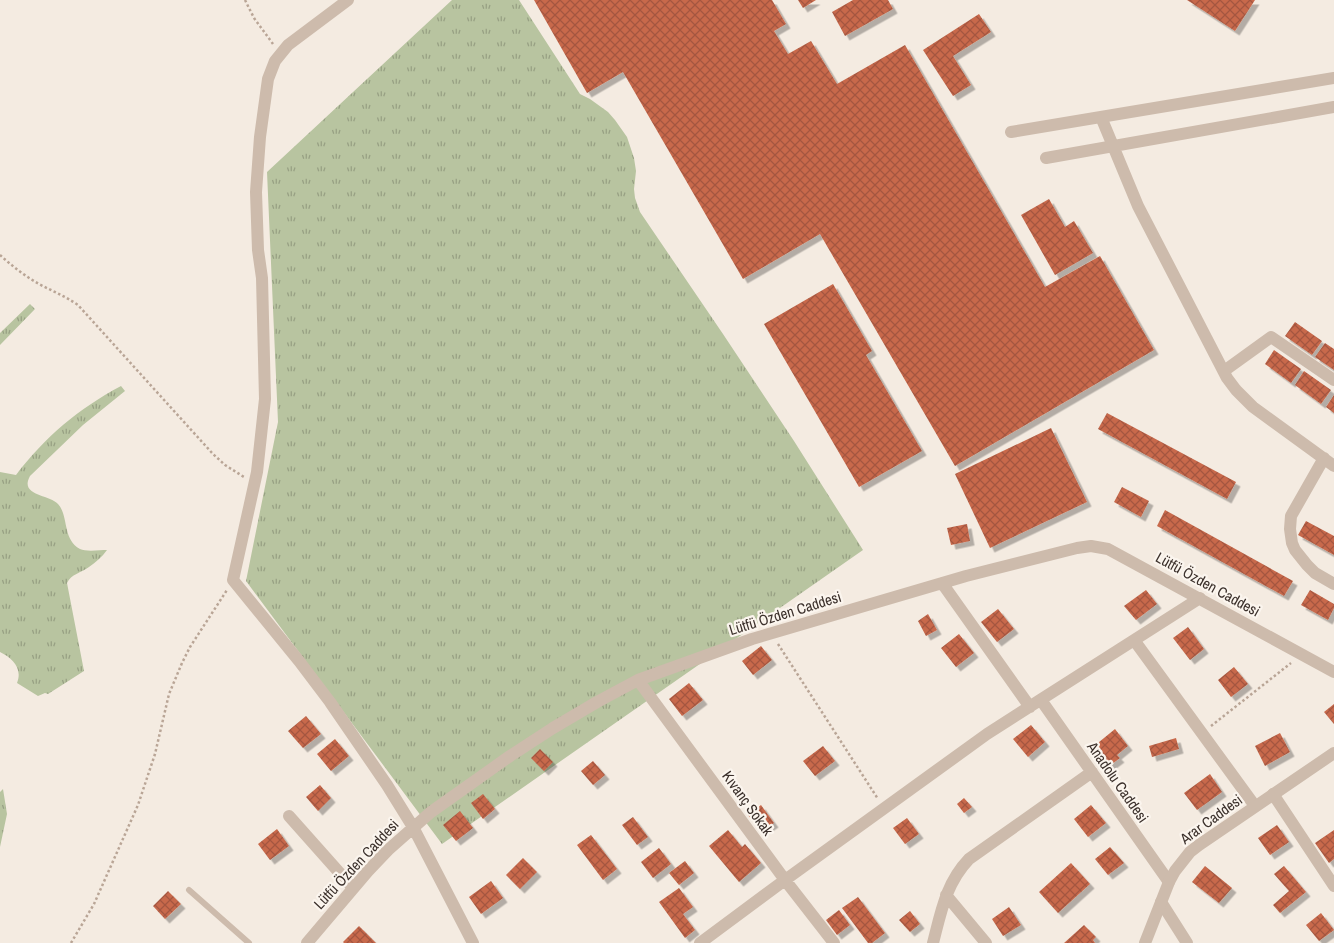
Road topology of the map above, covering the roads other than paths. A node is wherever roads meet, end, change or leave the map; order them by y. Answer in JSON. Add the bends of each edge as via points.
{"nodes":[{"id":1,"x":348,"y":0,"type":"edge"},
{"id":2,"x":1334,"y":78,"type":"edge"},
{"id":3,"x":1334,"y":108,"type":"edge"},
{"id":4,"x":1101,"y":117,"type":"junction"},
{"id":5,"x":1011,"y":132,"type":"dead end"},
{"id":6,"x":1113,"y":146,"type":"junction"},
{"id":7,"x":1046,"y":158,"type":"dead end"},
{"id":8,"x":1224,"y":371,"type":"junction"},
{"id":9,"x":1334,"y":380,"type":"edge"},
{"id":10,"x":1329,"y":462,"type":"edge"},
{"id":11,"x":942,"y":583,"type":"junction"},
{"id":12,"x":1334,"y":584,"type":"edge"},
{"id":13,"x":1200,"y":598,"type":"junction"},
{"id":14,"x":1134,"y":640,"type":"junction"},
{"id":15,"x":1334,"y":672,"type":"edge"},
{"id":16,"x":638,"y":680,"type":"junction"},
{"id":17,"x":1041,"y":700,"type":"junction"},
{"id":18,"x":1030,"y":707,"type":"junction"},
{"id":19,"x":1334,"y":753,"type":"edge"},
{"id":20,"x":1092,"y":772,"type":"junction"},
{"id":21,"x":1273,"y":794,"type":"junction"},
{"id":22,"x":1255,"y":806,"type":"junction"},
{"id":23,"x":289,"y":816,"type":"dead end"},
{"id":24,"x":413,"y":827,"type":"junction"},
{"id":25,"x":785,"y":880,"type":"junction"},
{"id":26,"x":1169,"y":882,"type":"junction"},
{"id":27,"x":1334,"y":885,"type":"edge"},
{"id":28,"x":353,"y":888,"type":"junction"},
{"id":29,"x":189,"y":890,"type":"dead end"},
{"id":30,"x":946,"y":895,"type":"junction"},
{"id":31,"x":1161,"y":902,"type":"junction"},
{"id":32,"x":248,"y":943,"type":"edge"},
{"id":33,"x":307,"y":943,"type":"edge"},
{"id":34,"x":473,"y":943,"type":"edge"},
{"id":35,"x":700,"y":943,"type":"edge"},
{"id":36,"x":834,"y":943,"type":"edge"},
{"id":37,"x":933,"y":943,"type":"edge"},
{"id":38,"x":986,"y":943,"type":"edge"},
{"id":39,"x":1145,"y":943,"type":"edge"},
{"id":40,"x":1187,"y":943,"type":"edge"}],
"edges":[{"from":1,"to":24,"type":"street","via":[[288,45],[268,79],[256,192],[265,399],[255,482],[233,580],[330,702]]},
{"from":2,"to":4,"type":"street"},
{"from":3,"to":6,"type":"street"},
{"from":4,"to":5,"type":"street"},
{"from":4,"to":6,"type":"street"},
{"from":6,"to":7,"type":"street"},
{"from":6,"to":8,"type":"street","via":[[1138,206]]},
{"from":8,"to":9,"type":"street","via":[[1271,337]]},
{"from":8,"to":10,"type":"street","via":[[1253,408]]},
{"from":10,"to":12,"type":"street","via":[[1291,516],[1290,529],[1295,550],[1315,573]]},
{"from":11,"to":13,"type":"street","name":"Lütfü Özden Caddesi","via":[[1092,546],[1118,553]]},
{"from":11,"to":16,"type":"street","name":"Lütfü Özden Caddesi","via":[[752,639]]},
{"from":11,"to":18,"type":"street"},
{"from":13,"to":14,"type":"street"},
{"from":13,"to":15,"type":"street","name":"Lütfü Özden Caddesi"},
{"from":14,"to":17,"type":"street"},
{"from":14,"to":22,"type":"street"},
{"from":16,"to":24,"type":"street","name":"Lütfü Özden Caddesi","via":[[510,756]]},
{"from":16,"to":25,"type":"street","name":"Kıvanç Sokak"},
{"from":17,"to":18,"type":"street"},
{"from":17,"to":20,"type":"street","name":"Anadolu Caddesi"},
{"from":18,"to":25,"type":"street","via":[[987,734]]},
{"from":19,"to":21,"type":"street","name":"Arar Caddesi"},
{"from":20,"to":26,"type":"street","name":"Anadolu Caddesi"},
{"from":20,"to":30,"type":"street","via":[[969,859],[956,874]]},
{"from":21,"to":22,"type":"street","name":"Arar Caddesi"},
{"from":21,"to":27,"type":"street"},
{"from":22,"to":26,"type":"street","name":"Arar Caddesi","via":[[1194,848]]},
{"from":23,"to":28,"type":"street"},
{"from":24,"to":28,"type":"street","name":"Lütfü Özden Caddesi"},
{"from":24,"to":34,"type":"street"},
{"from":25,"to":35,"type":"street"},
{"from":25,"to":36,"type":"street","name":"Kıvanç Sokak"},
{"from":26,"to":31,"type":"street","name":"Arar Caddesi"},
{"from":28,"to":33,"type":"street","name":"Lütfü Özden Caddesi"},
{"from":29,"to":32,"type":"lane"},
{"from":30,"to":37,"type":"street"},
{"from":30,"to":38,"type":"street"},
{"from":31,"to":39,"type":"street","name":"Arar Caddesi"},
{"from":31,"to":40,"type":"street"}]}
